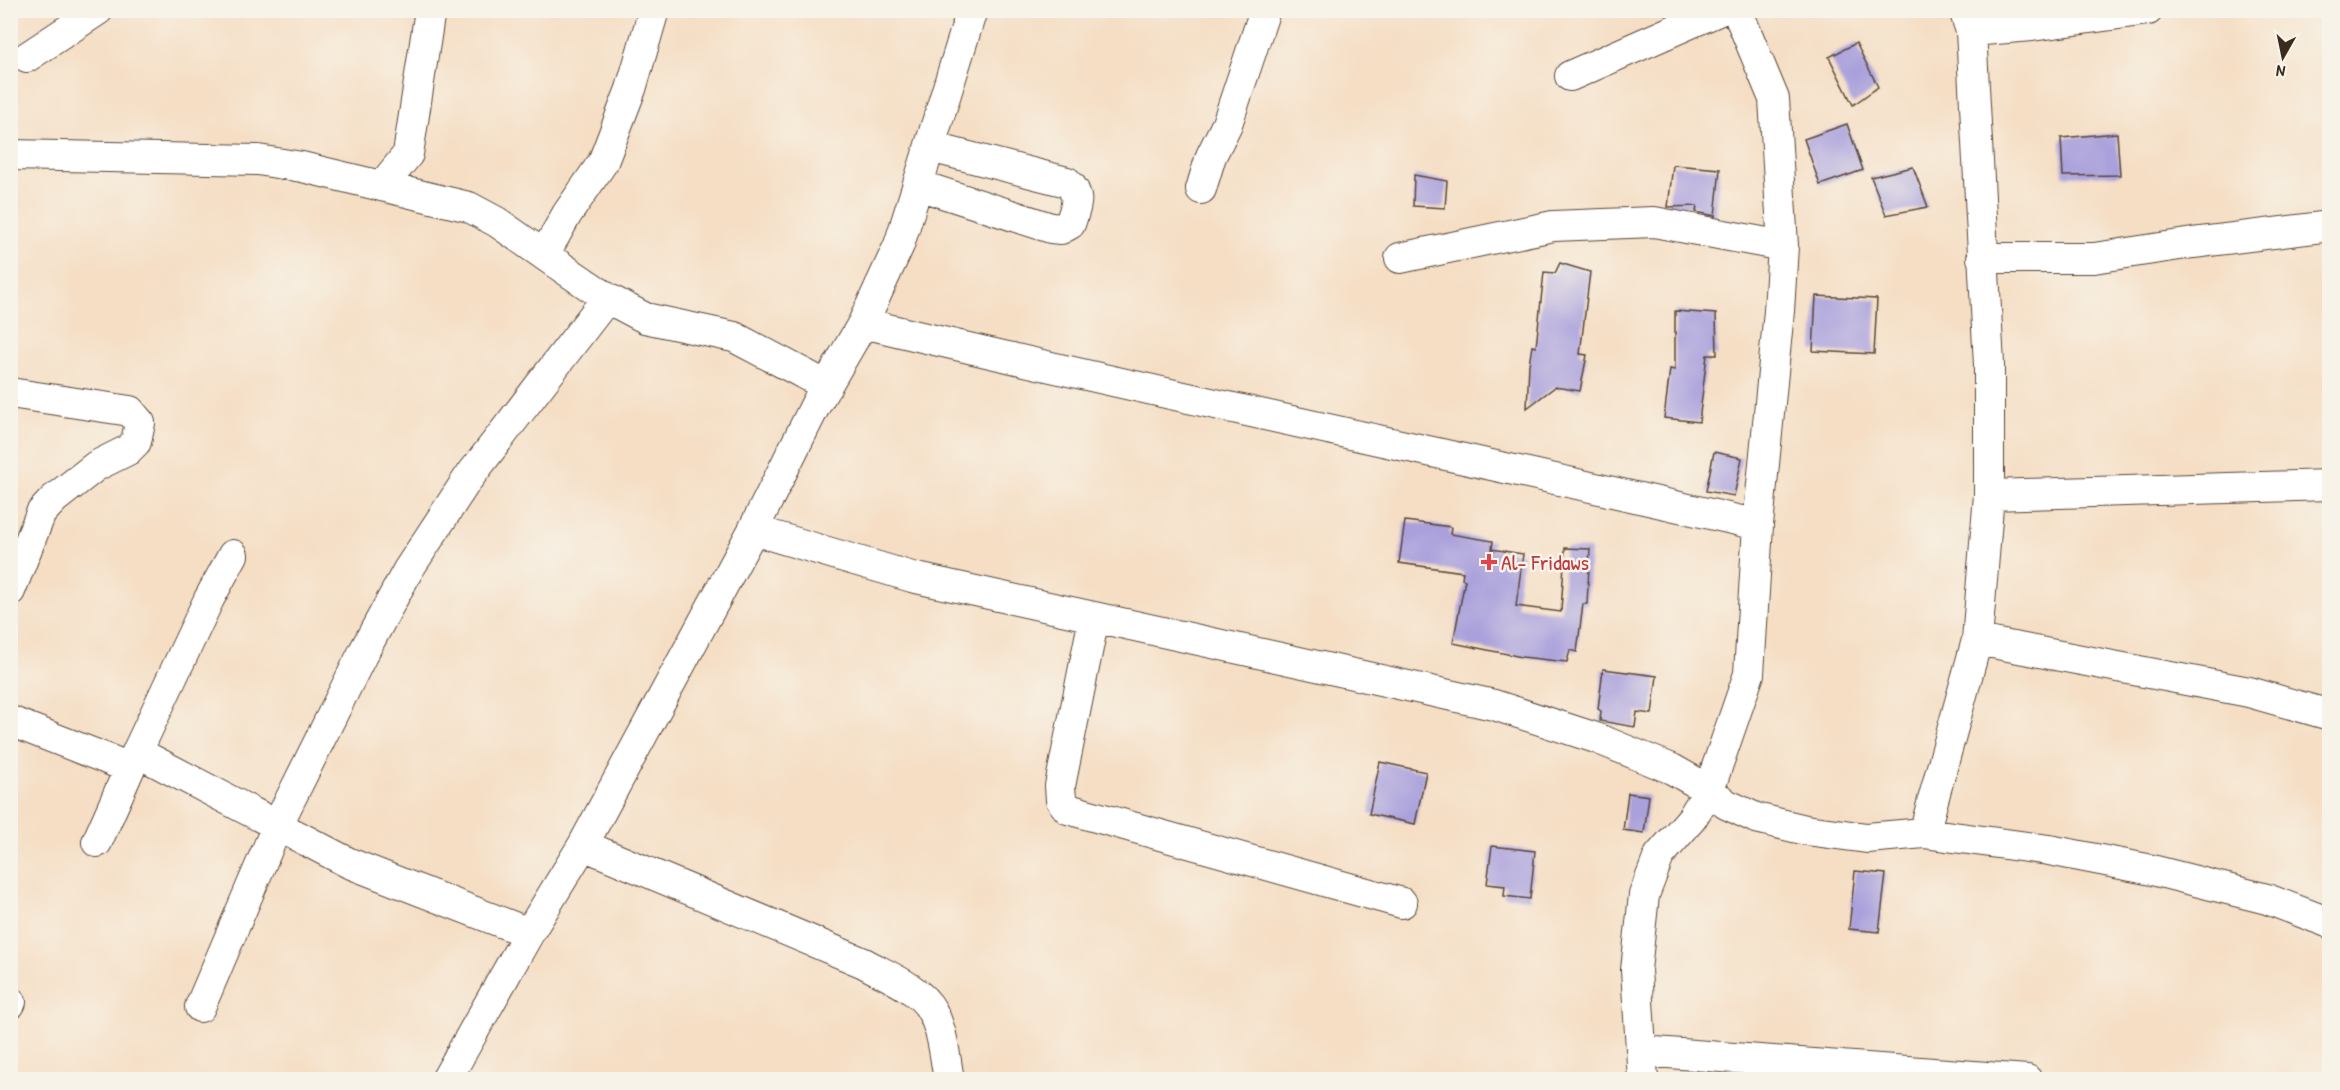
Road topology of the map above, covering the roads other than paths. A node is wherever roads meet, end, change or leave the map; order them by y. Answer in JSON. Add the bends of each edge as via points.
{"nodes":[{"id":1,"x":98,"y":10,"type":"edge"},
{"id":2,"x":430,"y":10,"type":"edge"},
{"id":3,"x":654,"y":10,"type":"edge"},
{"id":4,"x":972,"y":10,"type":"edge"},
{"id":5,"x":1265,"y":10,"type":"edge"},
{"id":6,"x":1720,"y":10,"type":"edge"},
{"id":7,"x":1737,"y":10,"type":"edge"},
{"id":8,"x":2148,"y":10,"type":"edge"},
{"id":9,"x":1968,"y":21,"type":"edge"},
{"id":10,"x":27,"y":57,"type":"dead end"},
{"id":11,"x":1570,"y":76,"type":"dead end"},
{"id":12,"x":930,"y":147,"type":"junction"},
{"id":13,"x":10,"y":155,"type":"edge"},
{"id":14,"x":1003,"y":166,"type":"junction"},
{"id":15,"x":918,"y":185,"type":"junction"},
{"id":16,"x":382,"y":186,"type":"junction"},
{"id":17,"x":1201,"y":189,"type":"dead end"},
{"id":18,"x":990,"y":207,"type":"junction"},
{"id":19,"x":2330,"y":226,"type":"edge"},
{"id":20,"x":1783,"y":246,"type":"junction"},
{"id":21,"x":544,"y":255,"type":"junction"},
{"id":22,"x":1400,"y":258,"type":"dead end"},
{"id":23,"x":1982,"y":258,"type":"junction"},
{"id":24,"x":607,"y":298,"type":"junction"},
{"id":25,"x":863,"y":322,"type":"junction"},
{"id":26,"x":827,"y":386,"type":"junction"},
{"id":27,"x":10,"y":393,"type":"edge"},
{"id":28,"x":2330,"y":485,"type":"edge"},
{"id":29,"x":1989,"y":495,"type":"junction"},
{"id":30,"x":1758,"y":525,"type":"junction"},
{"id":31,"x":753,"y":530,"type":"junction"},
{"id":32,"x":233,"y":555,"type":"dead end"},
{"id":33,"x":10,"y":591,"type":"edge"},
{"id":34,"x":1094,"y":618,"type":"junction"},
{"id":35,"x":1977,"y":640,"type":"junction"},
{"id":36,"x":2330,"y":715,"type":"edge"},
{"id":37,"x":10,"y":721,"type":"edge"},
{"id":38,"x":134,"y":760,"type":"junction"},
{"id":39,"x":1709,"y":790,"type":"junction"},
{"id":40,"x":278,"y":824,"type":"junction"},
{"id":41,"x":1924,"y":833,"type":"junction"},
{"id":42,"x":97,"y":842,"type":"dead end"},
{"id":43,"x":583,"y":845,"type":"junction"},
{"id":44,"x":1402,"y":903,"type":"dead end"},
{"id":45,"x":2330,"y":923,"type":"edge"},
{"id":46,"x":529,"y":933,"type":"junction"},
{"id":47,"x":200,"y":1007,"type":"dead end"},
{"id":48,"x":1642,"y":1065,"type":"edge"},
{"id":49,"x":446,"y":1080,"type":"edge"},
{"id":50,"x":949,"y":1080,"type":"edge"},
{"id":51,"x":2027,"y":1080,"type":"edge"}],
"edges":[{"from":1,"to":10,"type":"street"},
{"from":2,"to":16,"type":"street","via":[[408,154]]},
{"from":3,"to":21,"type":"street","via":[[631,89],[603,162]]},
{"from":4,"to":12,"type":"street"},
{"from":5,"to":17,"type":"street"},
{"from":6,"to":11,"type":"street"},
{"from":7,"to":20,"type":"street","via":[[1774,99]]},
{"from":8,"to":9,"type":"street","via":[[2032,26]]},
{"from":9,"to":23,"type":"street"},
{"from":12,"to":14,"type":"street"},
{"from":12,"to":15,"type":"street"},
{"from":13,"to":16,"type":"street","via":[[258,160]]},
{"from":14,"to":18,"type":"street"},
{"from":14,"to":18,"type":"street","via":[[1067,182],[1076,190],[1078,199],[1070,224],[1061,229]]},
{"from":15,"to":18,"type":"street"},
{"from":15,"to":25,"type":"street","via":[[899,245]]},
{"from":16,"to":21,"type":"street","via":[[469,207]]},
{"from":19,"to":23,"type":"street","via":[[2094,258]]},
{"from":20,"to":22,"type":"street","via":[[1654,222],[1553,226]]},
{"from":20,"to":30,"type":"street"},
{"from":21,"to":24,"type":"street"},
{"from":23,"to":29,"type":"street","via":[[1989,365]]},
{"from":24,"to":26,"type":"street","via":[[645,318],[734,337]]},
{"from":24,"to":40,"type":"street","via":[[467,480],[408,570]]},
{"from":25,"to":26,"type":"street"},
{"from":25,"to":30,"type":"street","via":[[1091,378]]},
{"from":26,"to":31,"type":"street"},
{"from":27,"to":33,"type":"street","via":[[130,411],[140,423],[140,433],[128,450],[96,466],[41,513]]},
{"from":28,"to":29,"type":"street"},
{"from":29,"to":35,"type":"street"},
{"from":30,"to":39,"type":"street","via":[[1749,674]]},
{"from":31,"to":34,"type":"street","via":[[882,570]]},
{"from":31,"to":43,"type":"street"},
{"from":32,"to":38,"type":"street"},
{"from":34,"to":39,"type":"street","via":[[1494,705],[1596,738],[1672,769]]},
{"from":34,"to":44,"type":"street","via":[[1060,786],[1061,800],[1068,809]]},
{"from":35,"to":36,"type":"street","via":[[2249,692]]},
{"from":35,"to":41,"type":"street"},
{"from":37,"to":38,"type":"street"},
{"from":38,"to":40,"type":"street"},
{"from":38,"to":42,"type":"street"},
{"from":39,"to":41,"type":"street","via":[[1726,804],[1756,818],[1806,830],[1866,838]]},
{"from":39,"to":48,"type":"street","via":[[1692,818],[1659,856],[1644,895],[1636,970]]},
{"from":40,"to":46,"type":"street","via":[[349,863]]},
{"from":40,"to":47,"type":"street"},
{"from":41,"to":45,"type":"street","via":[[2049,850],[2152,870],[2267,899]]},
{"from":43,"to":46,"type":"street"},
{"from":43,"to":50,"type":"street","via":[[864,963],[916,993],[932,1009]]},
{"from":46,"to":49,"type":"street"},
{"from":48,"to":51,"type":"street"}]}
